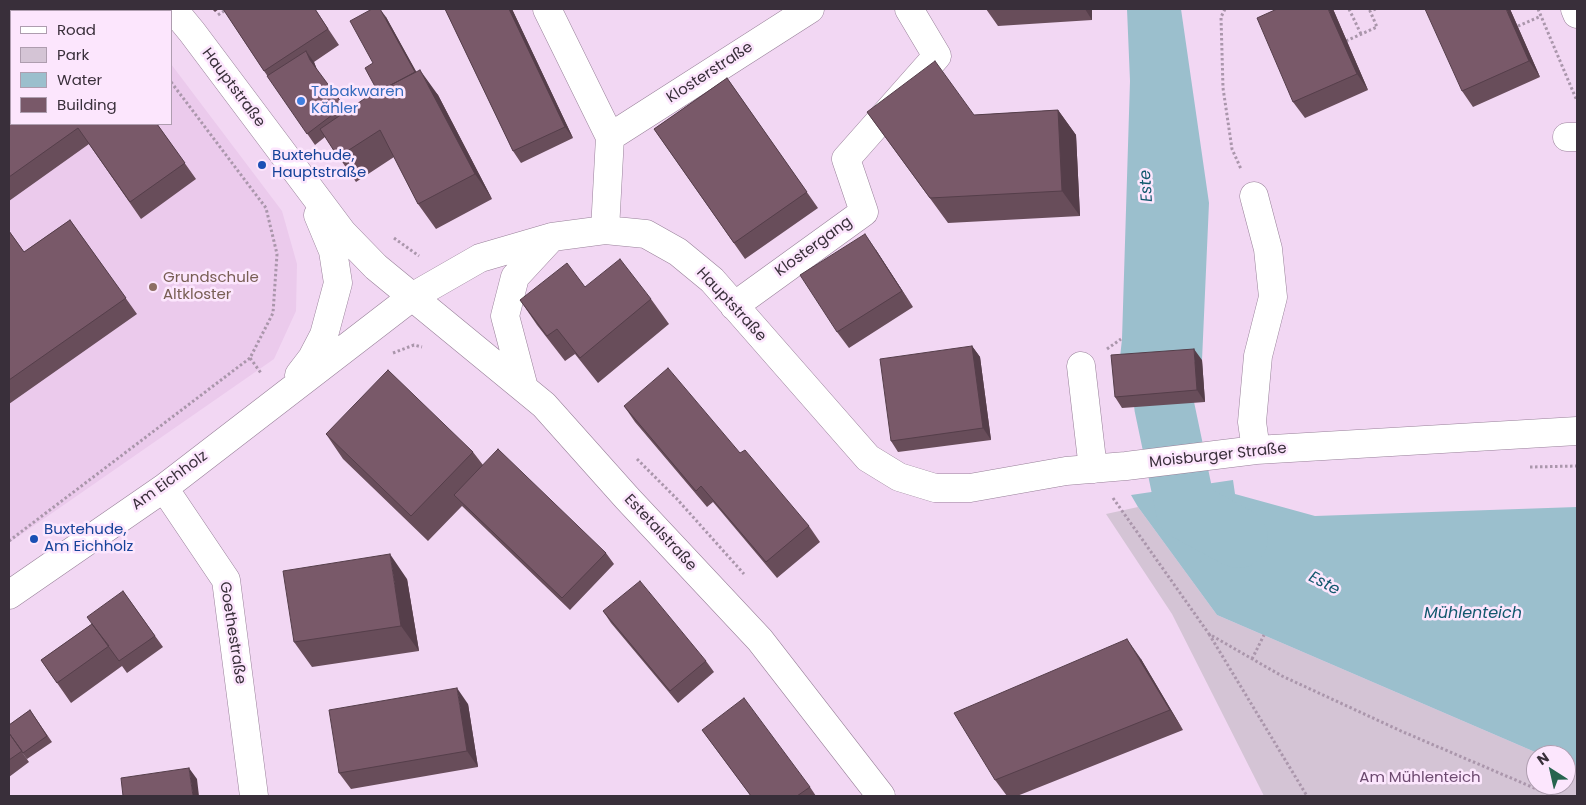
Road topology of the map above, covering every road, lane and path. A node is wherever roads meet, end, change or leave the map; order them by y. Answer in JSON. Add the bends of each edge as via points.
{"nodes":[{"id":1,"x":173,"y":9,"type":"edge"},
{"id":2,"x":547,"y":9,"type":"edge"},
{"id":3,"x":810,"y":9,"type":"edge"},
{"id":4,"x":909,"y":9,"type":"edge"},
{"id":5,"x":1225,"y":9,"type":"edge"},
{"id":6,"x":1350,"y":9,"type":"edge"},
{"id":7,"x":1376,"y":9,"type":"edge"},
{"id":8,"x":1538,"y":9,"type":"edge"},
{"id":9,"x":1562,"y":11,"type":"edge"},
{"id":10,"x":1577,"y":14,"type":"edge"},
{"id":11,"x":1541,"y":16,"type":"junction"},
{"id":12,"x":1518,"y":26,"type":"dead end"},
{"id":13,"x":1360,"y":34,"type":"junction"},
{"id":14,"x":1346,"y":41,"type":"dead end"},
{"id":15,"x":172,"y":83,"type":"edge"},
{"id":16,"x":1577,"y":101,"type":"edge"},
{"id":17,"x":610,"y":137,"type":"junction"},
{"id":18,"x":305,"y":184,"type":"junction"},
{"id":19,"x":1254,"y":196,"type":"joint"},
{"id":20,"x":605,"y":230,"type":"junction"},
{"id":21,"x":552,"y":236,"type":"junction"},
{"id":22,"x":412,"y":297,"type":"junction"},
{"id":23,"x":734,"y":306,"type":"junction"},
{"id":24,"x":423,"y":347,"type":"dead end"},
{"id":25,"x":390,"y":354,"type":"dead end"},
{"id":26,"x":250,"y":358,"type":"junction"},
{"id":27,"x":1081,"y":366,"type":"dead end"},
{"id":28,"x":524,"y":388,"type":"junction"},
{"id":29,"x":280,"y":399,"type":"junction"},
{"id":30,"x":1577,"y":431,"type":"edge"},
{"id":31,"x":1256,"y":450,"type":"junction"},
{"id":32,"x":868,"y":458,"type":"joint"},
{"id":33,"x":1092,"y":469,"type":"junction"},
{"id":34,"x":164,"y":488,"type":"junction"},
{"id":35,"x":9,"y":541,"type":"edge"},
{"id":36,"x":9,"y":595,"type":"edge"},
{"id":37,"x":1209,"y":634,"type":"junction"},
{"id":38,"x":1264,"y":635,"type":"dead end"},
{"id":39,"x":1252,"y":659,"type":"junction"},
{"id":40,"x":254,"y":796,"type":"edge"},
{"id":41,"x":882,"y":796,"type":"edge"},
{"id":42,"x":1307,"y":796,"type":"edge"},
{"id":43,"x":1552,"y":796,"type":"edge"}],
"edges":[{"from":1,"to":18,"type":"street","name":"Hauptstraße"},
{"from":2,"to":17,"type":"street"},
{"from":3,"to":17,"type":"street","name":"Klosterstraße"},
{"from":4,"to":23,"type":"street","name":"Klostergang","via":[[937,56],[846,159],[864,212]]},
{"from":5,"to":19,"type":"path","via":[[1221,17],[1223,88],[1230,141]]},
{"from":6,"to":13,"type":"path"},
{"from":7,"to":13,"type":"path","via":[[1370,11],[1377,27]]},
{"from":8,"to":11,"type":"path"},
{"from":9,"to":10,"type":"street"},
{"from":9,"to":11,"type":"path"},
{"from":11,"to":12,"type":"path"},
{"from":11,"to":16,"type":"path"},
{"from":13,"to":14,"type":"path"},
{"from":15,"to":26,"type":"path","via":[[266,208],[277,254],[273,313]]},
{"from":17,"to":20,"type":"street"},
{"from":18,"to":22,"type":"street","name":"Hauptstraße","via":[[342,232],[376,267]]},
{"from":18,"to":29,"type":"street","name":"Am Eichholz","via":[[333,251],[338,283],[324,335],[312,358]]},
{"from":19,"to":31,"type":"street","via":[[1268,249],[1273,297],[1258,356],[1252,422]]},
{"from":20,"to":21,"type":"street","name":"Hauptstraße"},
{"from":20,"to":23,"type":"street","name":"Hauptstraße","via":[[646,234],[678,252],[712,280]]},
{"from":21,"to":22,"type":"street","name":"Hauptstraße","via":[[480,258]]},
{"from":21,"to":28,"type":"street","via":[[515,277],[504,316]]},
{"from":22,"to":28,"type":"street","name":"Estetalstraße"},
{"from":22,"to":29,"type":"street","name":"Am Eichholz"},
{"from":23,"to":32,"type":"street","name":"Hauptstraße"},
{"from":24,"to":25,"type":"path","via":[[414,345]]},
{"from":26,"to":29,"type":"path"},
{"from":26,"to":35,"type":"path"},
{"from":27,"to":33,"type":"street"},
{"from":28,"to":41,"type":"street","name":"Estetalstraße","via":[[550,412],[760,640]]},
{"from":29,"to":34,"type":"street","name":"Am Eichholz"},
{"from":30,"to":31,"type":"street","name":"Moisburger Straße"},
{"from":31,"to":33,"type":"street","name":"Moisburger Straße"},
{"from":32,"to":33,"type":"street","name":"Moisburger Straße","via":[[899,477],[935,488],[970,488]]},
{"from":33,"to":37,"type":"path"},
{"from":34,"to":36,"type":"street","name":"Am Eichholz"},
{"from":34,"to":40,"type":"street","name":"Goethestraße","via":[[226,580]]},
{"from":37,"to":39,"type":"path"},
{"from":37,"to":42,"type":"path"},
{"from":38,"to":39,"type":"path"},
{"from":39,"to":43,"type":"path","via":[[1401,731]]}]}
